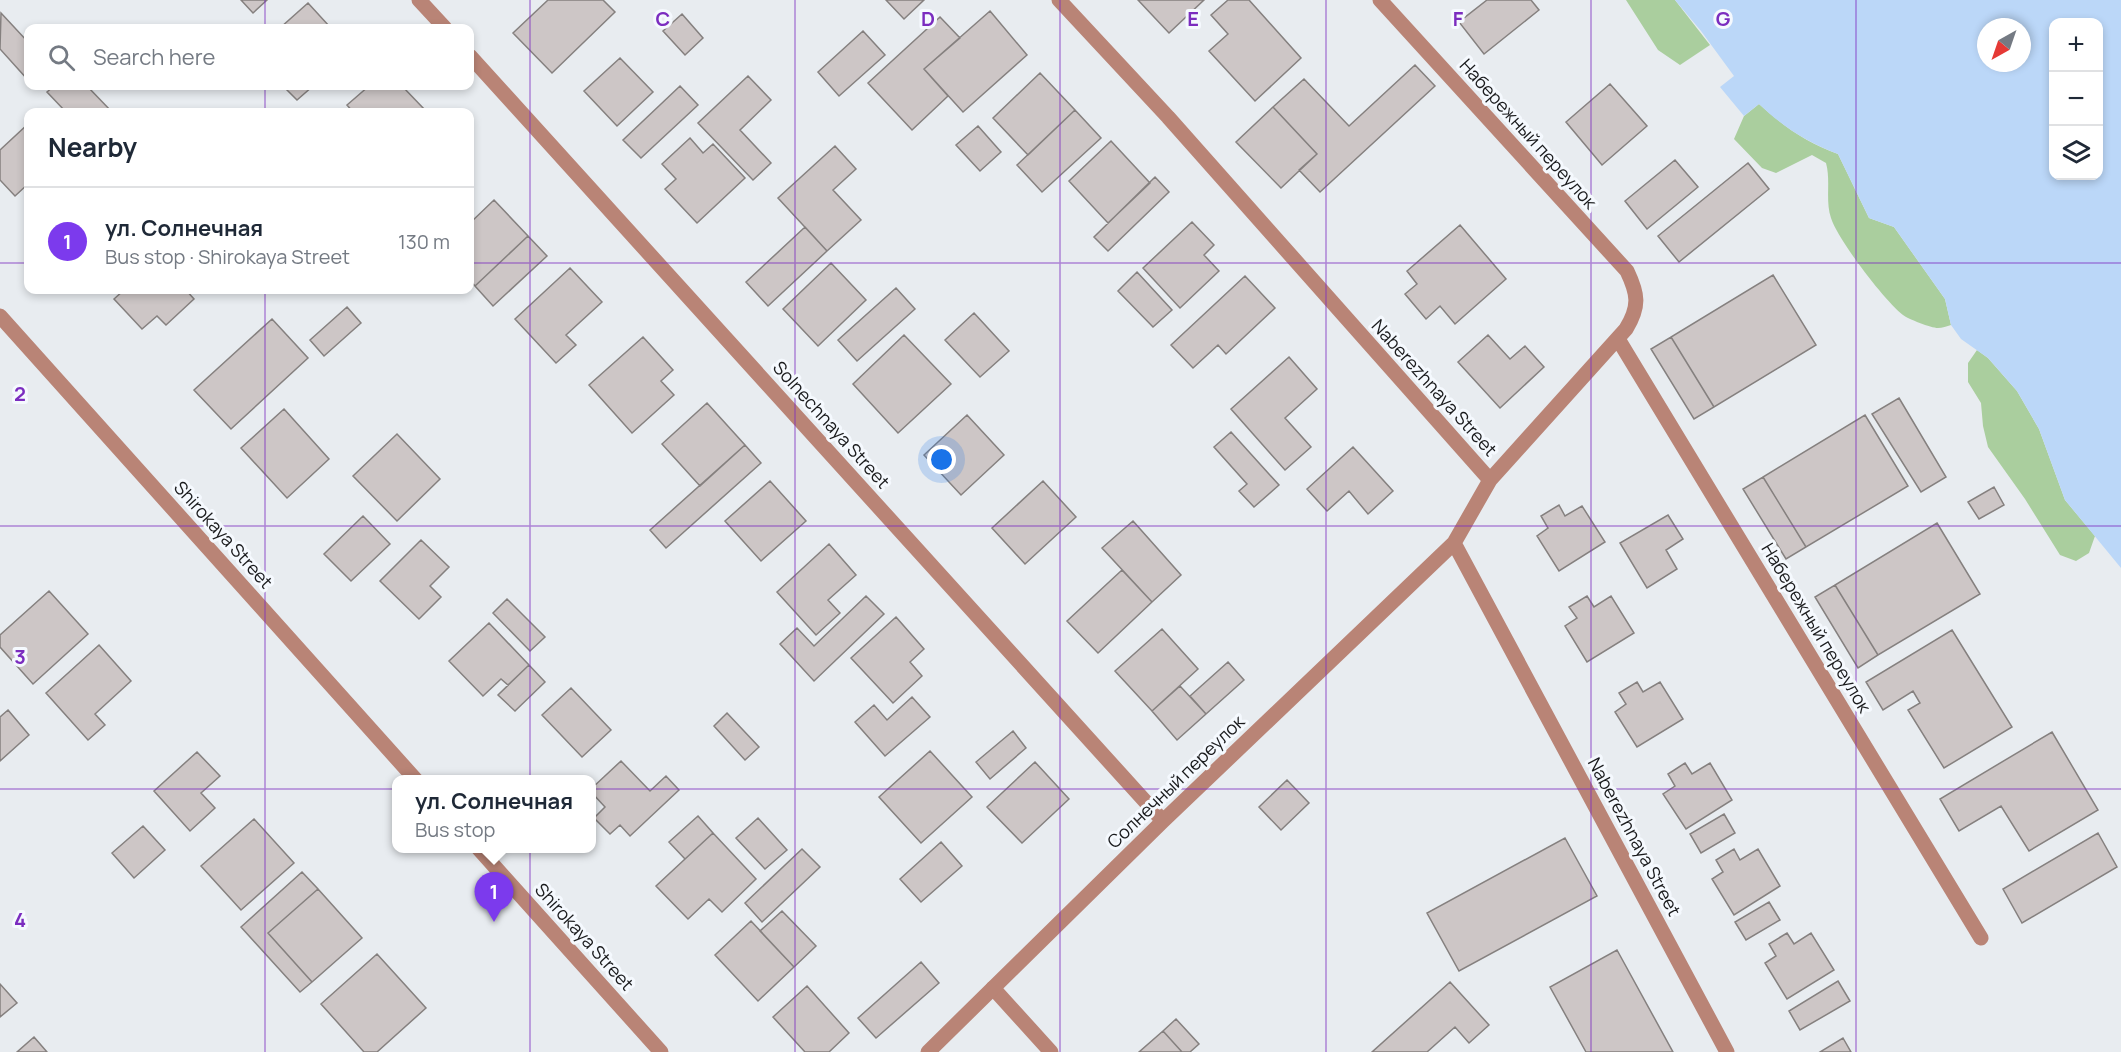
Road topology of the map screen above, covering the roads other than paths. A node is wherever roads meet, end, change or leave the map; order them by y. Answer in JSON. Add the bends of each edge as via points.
{"nodes":[{"id":1,"x":419,"y":0,"type":"edge"},
{"id":2,"x":1059,"y":0,"type":"edge"},
{"id":3,"x":1380,"y":0,"type":"edge"},
{"id":4,"x":441,"y":24,"type":"edge"},
{"id":5,"x":474,"y":60,"type":"edge"},
{"id":6,"x":0,"y":316,"type":"edge"},
{"id":7,"x":1618,"y":339,"type":"junction"},
{"id":8,"x":1490,"y":480,"type":"junction"},
{"id":9,"x":1455,"y":543,"type":"junction"},
{"id":10,"x":412,"y":775,"type":"edge"},
{"id":11,"x":1163,"y":821,"type":"junction"},
{"id":12,"x":482,"y":853,"type":"edge"},
{"id":13,"x":1981,"y":938,"type":"dead end"},
{"id":14,"x":993,"y":988,"type":"junction"},
{"id":15,"x":661,"y":1052,"type":"edge"},
{"id":16,"x":928,"y":1052,"type":"edge"},
{"id":17,"x":1051,"y":1052,"type":"edge"},
{"id":18,"x":1727,"y":1052,"type":"edge"}],
"edges":[{"from":1,"to":4,"type":"street"},
{"from":2,"to":8,"type":"street","name":"Naberezhnaya Street"},
{"from":3,"to":7,"type":"street","name":"Набережный переулок","via":[[1627,270],[1637,299],[1633,317]]},
{"from":5,"to":11,"type":"street","name":"Solnechnaya Street"},
{"from":6,"to":10,"type":"street","name":"Shirokaya Street"},
{"from":7,"to":8,"type":"street"},
{"from":7,"to":13,"type":"street","name":"Набережный переулок"},
{"from":8,"to":9,"type":"street","name":"Naberezhnaya Street"},
{"from":9,"to":11,"type":"street","name":"Солнечный переулок"},
{"from":9,"to":18,"type":"street","name":"Naberezhnaya Street"},
{"from":11,"to":14,"type":"street","name":"Солнечный переулок"},
{"from":12,"to":15,"type":"street","name":"Shirokaya Street"},
{"from":14,"to":16,"type":"street","name":"Солнечный переулок"},
{"from":14,"to":17,"type":"street"}]}
